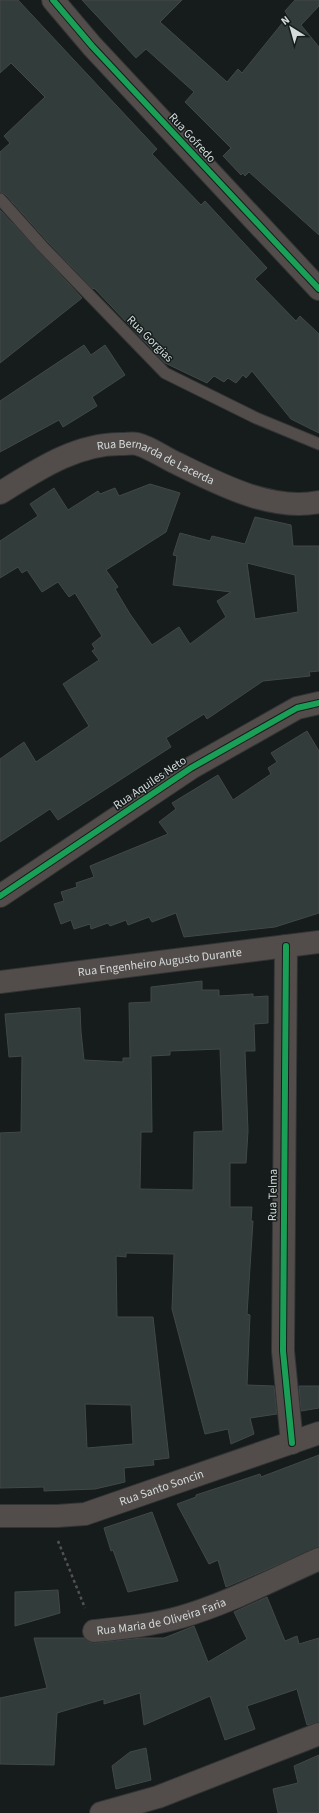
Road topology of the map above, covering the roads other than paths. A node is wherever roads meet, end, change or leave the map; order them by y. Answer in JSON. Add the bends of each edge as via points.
{"nodes":[{"id":1,"x":53,"y":0,"type":"edge"},
{"id":2,"x":0,"y":199,"type":"edge"},
{"id":3,"x":319,"y":289,"type":"edge"},
{"id":4,"x":319,"y":444,"type":"edge"},
{"id":5,"x":0,"y":493,"type":"edge"},
{"id":6,"x":319,"y":502,"type":"edge"},
{"id":7,"x":319,"y":703,"type":"edge"},
{"id":8,"x":0,"y":896,"type":"edge"},
{"id":9,"x":319,"y":942,"type":"edge"},
{"id":10,"x":286,"y":946,"type":"junction"},
{"id":11,"x":0,"y":982,"type":"edge"},
{"id":12,"x":319,"y":1433,"type":"edge"},
{"id":13,"x":292,"y":1443,"type":"junction"},
{"id":14,"x":0,"y":1516,"type":"edge"},
{"id":15,"x":319,"y":1558,"type":"edge"},
{"id":16,"x":94,"y":1631,"type":"road end"},
{"id":17,"x":319,"y":1734,"type":"edge"},
{"id":18,"x":101,"y":1813,"type":"edge"}],
"edges":[{"from":1,"to":3,"type":"street","name":"Rua Gofredo","via":[[92,46]]},
{"from":2,"to":4,"type":"lane","name":"Rua Gorgias","via":[[165,373],[256,418]]},
{"from":5,"to":6,"type":"street","name":"Rua Bernarda de Lacerda","via":[[67,455],[107,444],[137,444],[226,487],[270,501],[293,504]]},
{"from":7,"to":8,"type":"street","name":"Rua Aquiles Neto","via":[[297,708],[191,768]]},
{"from":9,"to":10,"type":"street","name":"Rua Engenheiro Augusto Durante"},
{"from":10,"to":11,"type":"street","name":"Rua Engenheiro Augusto Durante"},
{"from":10,"to":13,"type":"street","name":"Rua Telma","via":[[282,1351]]},
{"from":12,"to":13,"type":"street","name":"Rua Santo Soncin"},
{"from":13,"to":14,"type":"street","name":"Rua Santo Soncin","via":[[85,1514]]},
{"from":15,"to":16,"type":"street","name":"Rua Maria de Oliveira Faria","via":[[228,1601],[181,1617],[129,1628]]},
{"from":17,"to":18,"type":"street","via":[[158,1797]]}]}
